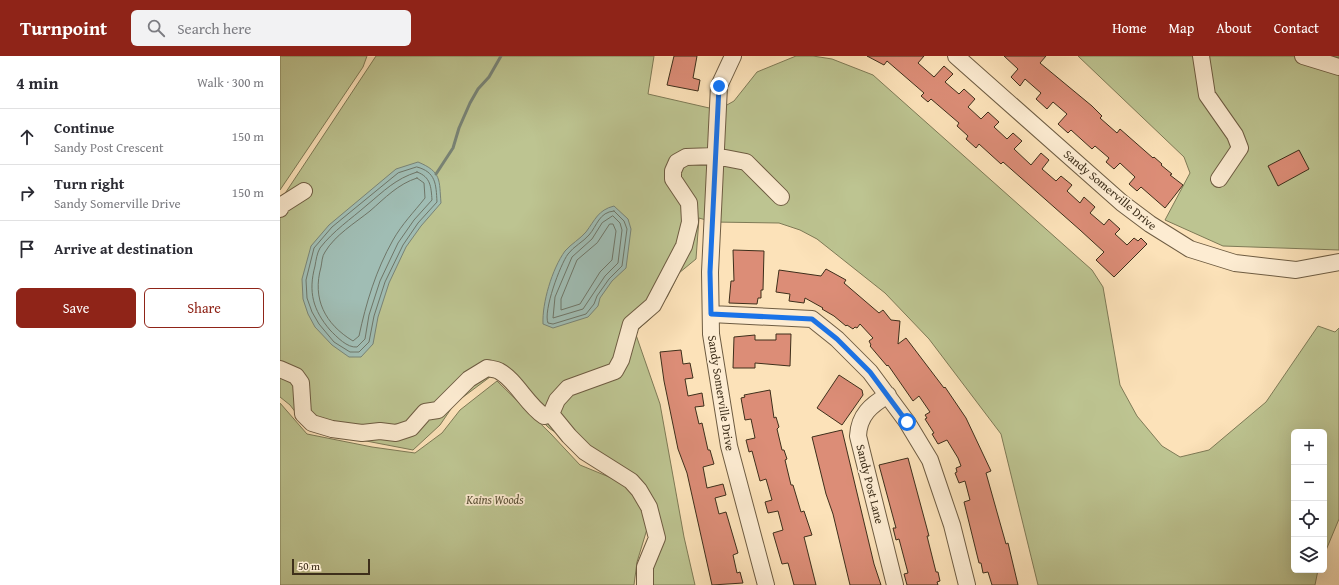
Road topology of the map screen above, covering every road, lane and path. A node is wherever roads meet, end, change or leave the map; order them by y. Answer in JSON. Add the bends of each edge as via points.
{"nodes":[{"id":1,"x":733,"y":56,"type":"edge"},
{"id":2,"x":956,"y":56,"type":"edge"},
{"id":3,"x":1201,"y":56,"type":"edge"},
{"id":4,"x":1303,"y":56,"type":"edge"},
{"id":5,"x":1339,"y":67,"type":"edge"},
{"id":6,"x":715,"y":156,"type":"junction"},
{"id":7,"x":1219,"y":179,"type":"dead end"},
{"id":8,"x":304,"y":191,"type":"dead end"},
{"id":9,"x":781,"y":197,"type":"dead end"},
{"id":10,"x":280,"y":208,"type":"edge"},
{"id":11,"x":1339,"y":262,"type":"edge"},
{"id":12,"x":711,"y":314,"type":"junction"},
{"id":13,"x":280,"y":369,"type":"edge"},
{"id":14,"x":888,"y":395,"type":"junction"},
{"id":15,"x":551,"y":414,"type":"junction"},
{"id":16,"x":645,"y":585,"type":"edge"},
{"id":17,"x":766,"y":585,"type":"edge"},
{"id":18,"x":895,"y":585,"type":"edge"},
{"id":19,"x":967,"y":585,"type":"edge"}],
"edges":[{"from":1,"to":6,"type":"street","name":"Sandy Somerville Drive","via":[[719,86]]},
{"from":2,"to":11,"type":"street","name":"Sandy Somerville Drive","via":[[1122,203],[1190,249],[1235,263],[1296,270]]},
{"from":3,"to":7,"type":"street","via":[[1207,94],[1235,135],[1240,148]]},
{"from":4,"to":5,"type":"street"},
{"from":6,"to":9,"type":"street","via":[[746,162]]},
{"from":6,"to":12,"type":"street","name":"Sandy Somerville Drive","via":[[710,272]]},
{"from":6,"to":15,"type":"street","via":[[686,157],[675,166],[673,179],[689,204],[690,222],[684,246],[653,305],[631,324],[615,371],[568,388],[557,400]]},
{"from":8,"to":10,"type":"street"},
{"from":12,"to":14,"type":"street","via":[[812,319],[837,339],[870,372]]},
{"from":12,"to":17,"type":"street","name":"Sandy Somerville Drive","via":[[711,334],[729,446]]},
{"from":13,"to":15,"type":"street","via":[[296,376],[301,383],[303,414],[312,423],[332,429],[362,433],[396,433],[411,428],[425,412],[438,410],[470,379],[487,368],[500,371],[544,416]]},
{"from":14,"to":18,"type":"street","name":"Sandy Post Lane","via":[[864,413],[858,436]]},
{"from":14,"to":19,"type":"street","via":[[930,460],[952,525]]},
{"from":15,"to":16,"type":"street","via":[[568,436],[585,452],[626,476],[649,507],[657,538],[645,568]]}]}
